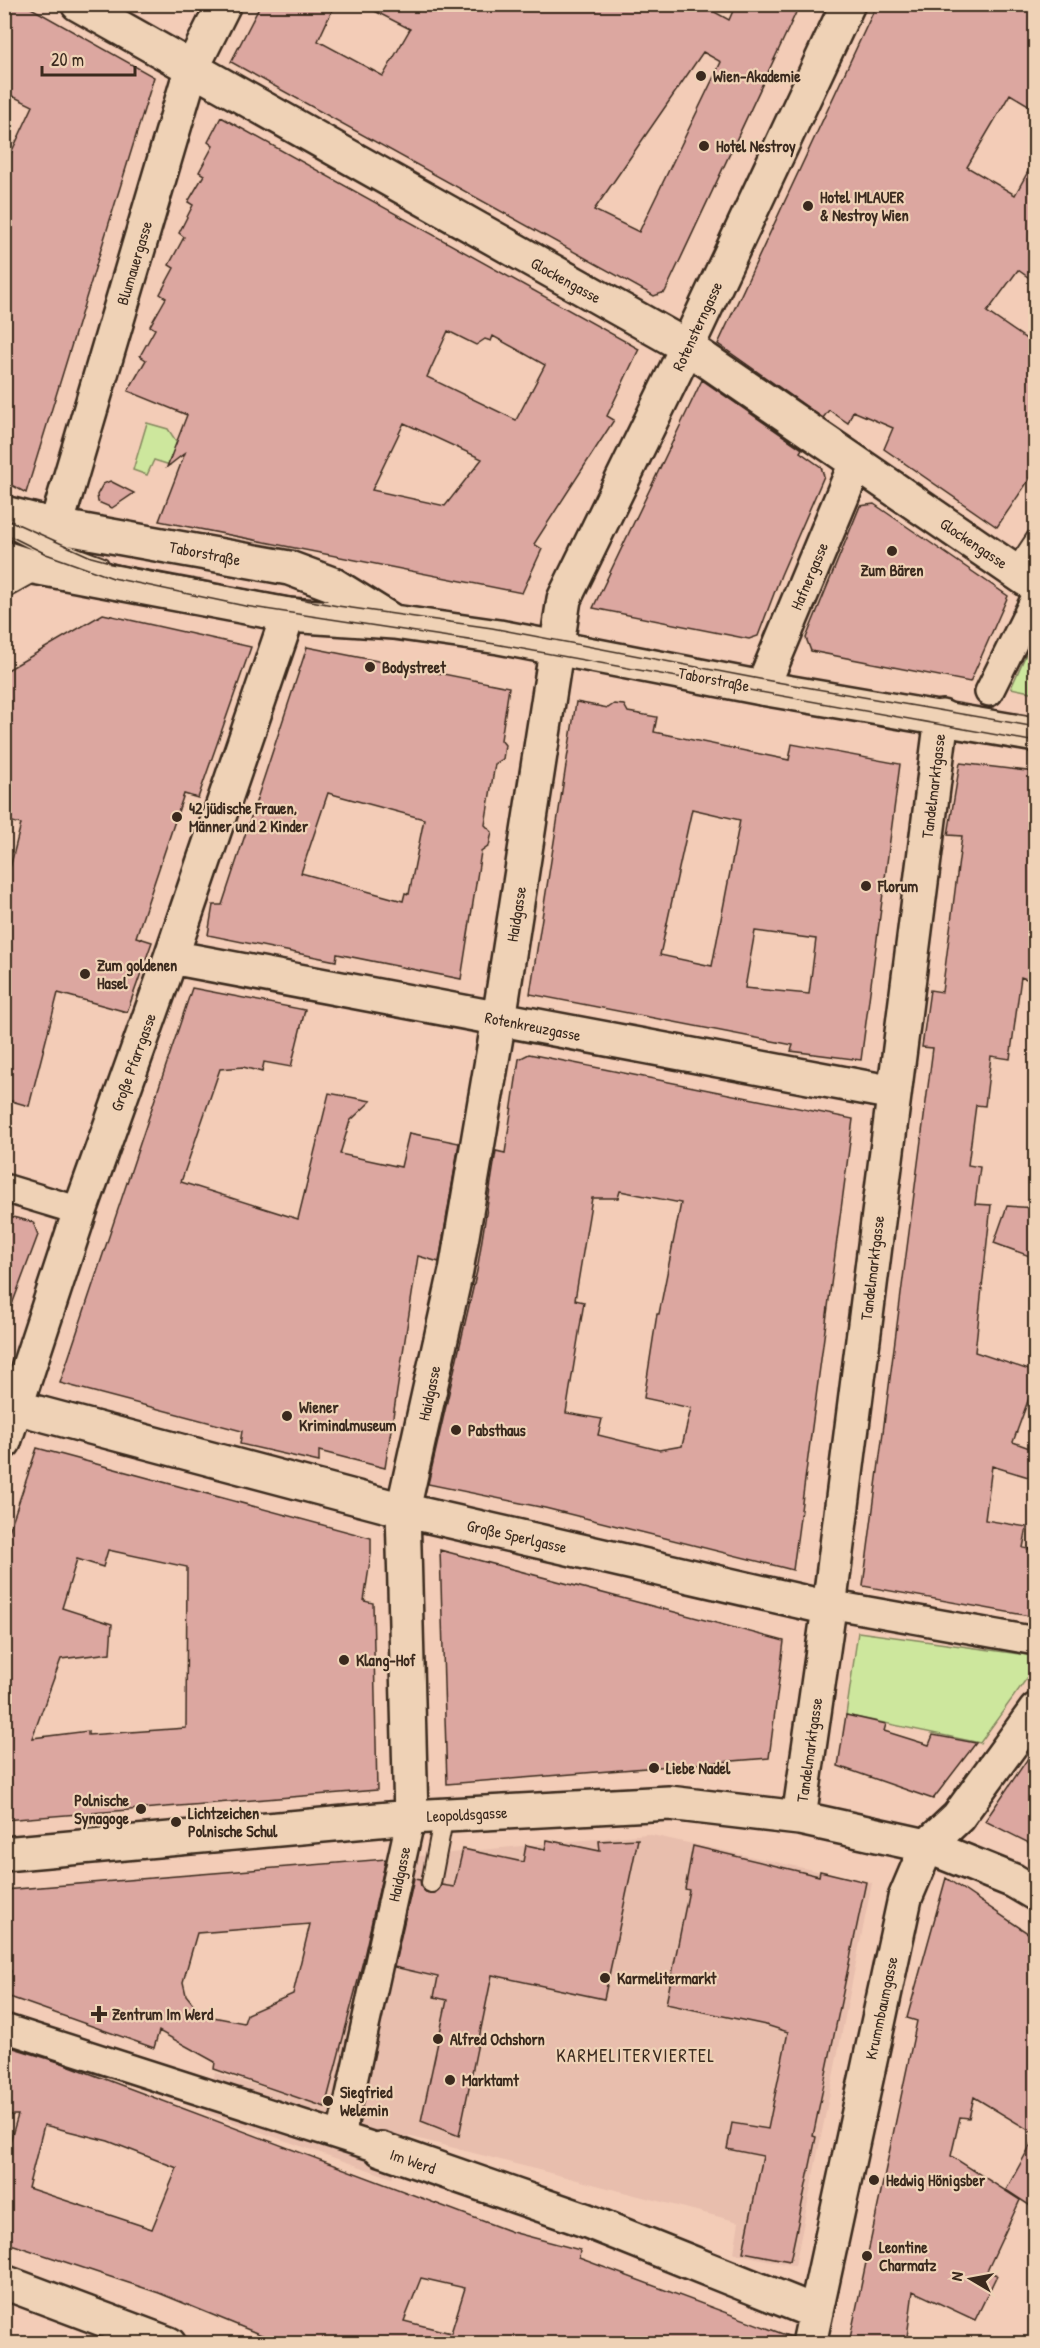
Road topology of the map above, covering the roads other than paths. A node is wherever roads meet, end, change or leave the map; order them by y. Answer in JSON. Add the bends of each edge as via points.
{"nodes":[{"id":1,"x":78,"y":4,"type":"edge"},
{"id":2,"x":224,"y":4,"type":"edge"},
{"id":3,"x":848,"y":4,"type":"edge"},
{"id":4,"x":191,"y":70,"type":"junction"},
{"id":5,"x":687,"y":347,"type":"junction"},
{"id":6,"x":856,"y":463,"type":"junction"},
{"id":7,"x":4,"y":513,"type":"edge"},
{"id":8,"x":4,"y":525,"type":"edge"},
{"id":9,"x":1035,"y":538,"type":"edge"},
{"id":10,"x":28,"y":555,"type":"edge"},
{"id":11,"x":1025,"y":578,"type":"edge"},
{"id":12,"x":1035,"y":597,"type":"edge"},
{"id":13,"x":288,"y":615,"type":"junction"},
{"id":14,"x":394,"y":622,"type":"junction"},
{"id":15,"x":557,"y":650,"type":"junction"},
{"id":16,"x":762,"y":688,"type":"junction"},
{"id":17,"x":989,"y":692,"type":"dead end"},
{"id":18,"x":942,"y":717,"type":"junction"},
{"id":19,"x":1035,"y":735,"type":"edge"},
{"id":20,"x":171,"y":957,"type":"junction"},
{"id":21,"x":499,"y":1019,"type":"junction"},
{"id":22,"x":894,"y":1093,"type":"junction"},
{"id":23,"x":4,"y":1188,"type":"edge"},
{"id":24,"x":80,"y":1211,"type":"junction"},
{"id":25,"x":10,"y":1405,"type":"edge"},
{"id":26,"x":4,"y":1442,"type":"edge"},
{"id":27,"x":403,"y":1510,"type":"junction"},
{"id":28,"x":829,"y":1608,"type":"junction"},
{"id":29,"x":1035,"y":1641,"type":"edge"},
{"id":30,"x":1035,"y":1710,"type":"edge"},
{"id":31,"x":444,"y":1815,"type":"junction"},
{"id":32,"x":411,"y":1817,"type":"junction"},
{"id":33,"x":799,"y":1818,"type":"junction"},
{"id":34,"x":927,"y":1846,"type":"junction"},
{"id":35,"x":4,"y":1854,"type":"edge"},
{"id":36,"x":431,"y":1883,"type":"dead end"},
{"id":37,"x":1035,"y":1894,"type":"edge"},
{"id":38,"x":4,"y":2028,"type":"edge"},
{"id":39,"x":341,"y":2136,"type":"junction"},
{"id":40,"x":381,"y":2150,"type":"joint"},
{"id":41,"x":4,"y":2282,"type":"edge"},
{"id":42,"x":815,"y":2312,"type":"junction"},
{"id":43,"x":169,"y":2343,"type":"edge"},
{"id":44,"x":808,"y":2343,"type":"edge"}],
"edges":[{"from":1,"to":4,"type":"street","name":"Glockengasse"},
{"from":2,"to":4,"type":"street","name":"Blumauergasse"},
{"from":3,"to":5,"type":"street","name":"Rotensterngasse"},
{"from":4,"to":5,"type":"street","name":"Glockengasse"},
{"from":4,"to":10,"type":"street","name":"Blumauergasse"},
{"from":5,"to":6,"type":"street","name":"Glockengasse"},
{"from":5,"to":15,"type":"street","name":"Rotensterngasse","via":[[564,599]]},
{"from":6,"to":11,"type":"street","name":"Glockengasse"},
{"from":6,"to":16,"type":"street","name":"Hafnergasse"},
{"from":7,"to":10,"type":"street","name":"Taborstraße"},
{"from":8,"to":10,"type":"lane","name":"Taborstraße"},
{"from":9,"to":11,"type":"lane"},
{"from":10,"to":13,"type":"street","name":"Taborstraße"},
{"from":10,"to":14,"type":"street","name":"Taborstraße","via":[[289,568],[332,584]]},
{"from":12,"to":17,"type":"street"},
{"from":13,"to":14,"type":"street","name":"Taborstraße"},
{"from":13,"to":20,"type":"street","name":"Große Pfarrgasse"},
{"from":14,"to":15,"type":"street","name":"Taborstraße"},
{"from":15,"to":16,"type":"street","name":"Taborstraße"},
{"from":15,"to":21,"type":"street","name":"Haidgasse"},
{"from":16,"to":18,"type":"street","name":"Taborstraße"},
{"from":18,"to":19,"type":"street","name":"Taborstraße"},
{"from":18,"to":22,"type":"street","name":"Tandelmarktgasse"},
{"from":20,"to":21,"type":"street","name":"Rotenkreuzgasse"},
{"from":20,"to":24,"type":"street","name":"Große Pfarrgasse"},
{"from":21,"to":22,"type":"street","name":"Rotenkreuzgasse"},
{"from":21,"to":27,"type":"street","name":"Haidgasse","via":[[456,1271]]},
{"from":22,"to":28,"type":"street","name":"Tandelmarktgasse"},
{"from":23,"to":24,"type":"street"},
{"from":24,"to":25,"type":"street","name":"Große Pfarrgasse"},
{"from":25,"to":26,"type":"street","name":"Große Pfarrgasse"},
{"from":25,"to":27,"type":"street","name":"Große Sperlgasse"},
{"from":27,"to":28,"type":"street","name":"Große Sperlgasse"},
{"from":27,"to":32,"type":"street","name":"Haidgasse"},
{"from":28,"to":29,"type":"street","name":"Große Sperlgasse","via":[[840,1606]]},
{"from":28,"to":33,"type":"street","name":"Tandelmarktgasse"},
{"from":30,"to":34,"type":"street","name":"Krummbaumgasse","via":[[958,1817]]},
{"from":31,"to":32,"type":"street","name":"Leopoldsgasse"},
{"from":31,"to":33,"type":"street","name":"Leopoldsgasse","via":[[669,1803]]},
{"from":31,"to":36,"type":"lane"},
{"from":32,"to":35,"type":"street","name":"Leopoldsgasse"},
{"from":32,"to":39,"type":"street","name":"Haidgasse"},
{"from":33,"to":34,"type":"street","name":"Leopoldsgasse"},
{"from":34,"to":37,"type":"street","name":"Leopoldsgasse","via":[[1014,1881]]},
{"from":34,"to":42,"type":"street","name":"Krummbaumgasse","via":[[905,1898]]},
{"from":38,"to":39,"type":"street","name":"Im Werd"},
{"from":39,"to":40,"type":"street","name":"Im Werd"},
{"from":40,"to":42,"type":"street","name":"Im Werd","via":[[585,2220]]},
{"from":41,"to":43,"type":"street"},
{"from":42,"to":44,"type":"street","name":"Krummbaumgasse"}]}
